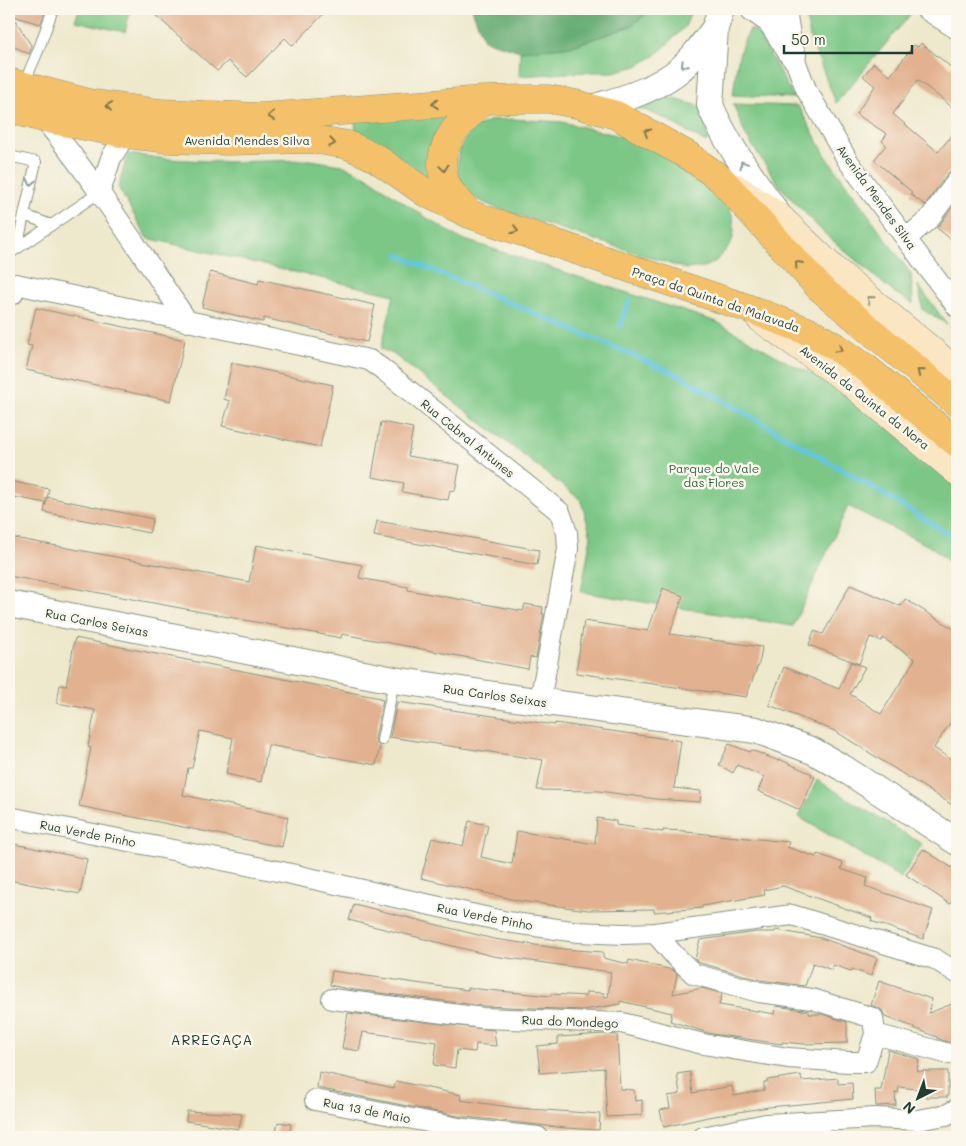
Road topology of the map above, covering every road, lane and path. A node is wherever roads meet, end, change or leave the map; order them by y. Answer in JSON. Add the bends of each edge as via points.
{"nodes":[{"id":1,"x":53,"y":9,"type":"edge"},
{"id":2,"x":754,"y":9,"type":"edge"},
{"id":3,"x":786,"y":9,"type":"edge"},
{"id":4,"x":927,"y":10,"type":"dead end"},
{"id":5,"x":718,"y":18,"type":"edge"},
{"id":6,"x":957,"y":29,"type":"edge"},
{"id":7,"x":793,"y":55,"type":"junction"},
{"id":8,"x":16,"y":84,"type":"edge"},
{"id":9,"x":484,"y":100,"type":"junction"},
{"id":10,"x":591,"y":108,"type":"junction"},
{"id":11,"x":9,"y":109,"type":"edge"},
{"id":12,"x":43,"y":118,"type":"junction"},
{"id":13,"x":126,"y":134,"type":"junction"},
{"id":14,"x":9,"y":156,"type":"edge"},
{"id":15,"x":721,"y":179,"type":"junction"},
{"id":16,"x":957,"y":181,"type":"edge"},
{"id":17,"x":100,"y":192,"type":"junction"},
{"id":18,"x":469,"y":214,"type":"junction"},
{"id":19,"x":24,"y":215,"type":"junction"},
{"id":20,"x":780,"y":218,"type":"junction"},
{"id":21,"x":52,"y":225,"type":"junction"},
{"id":22,"x":907,"y":238,"type":"junction"},
{"id":23,"x":13,"y":251,"type":"edge"},
{"id":24,"x":13,"y":294,"type":"dead end"},
{"id":25,"x":957,"y":307,"type":"edge"},
{"id":26,"x":747,"y":308,"type":"junction"},
{"id":27,"x":188,"y":322,"type":"junction"},
{"id":28,"x":957,"y":372,"type":"edge"},
{"id":29,"x":957,"y":403,"type":"edge"},
{"id":30,"x":948,"y":436,"type":"edge"},
{"id":31,"x":957,"y":471,"type":"edge"},
{"id":32,"x":9,"y":604,"type":"edge"},
{"id":33,"x":394,"y":680,"type":"junction"},
{"id":34,"x":540,"y":701,"type":"junction"},
{"id":35,"x":382,"y":740,"type":"dead end"},
{"id":36,"x":9,"y":817,"type":"edge"},
{"id":37,"x":957,"y":842,"type":"edge"},
{"id":38,"x":655,"y":933,"type":"junction"},
{"id":39,"x":957,"y":972,"type":"edge"},
{"id":40,"x":332,"y":1000,"type":"dead end"},
{"id":41,"x":874,"y":1026,"type":"junction"},
{"id":42,"x":950,"y":1054,"type":"dead end"},
{"id":43,"x":315,"y":1100,"type":"dead end"},
{"id":44,"x":957,"y":1109,"type":"edge"},
{"id":45,"x":538,"y":1137,"type":"edge"},
{"id":46,"x":703,"y":1137,"type":"edge"}],
"edges":[{"from":1,"to":8,"type":"lane"},
{"from":2,"to":7,"type":"street","via":[[770,21]]},
{"from":3,"to":7,"type":"street","name":"Avenida Mendes Silva"},
{"from":4,"to":6,"type":"street"},
{"from":5,"to":10,"type":"street","one_way":true,"via":[[687,62],[674,74],[632,96]]},
{"from":20,"to":5,"type":"street","one_way":true,"via":[[745,168],[710,105]]},
{"from":7,"to":22,"type":"street","name":"Avenida Mendes Silva","via":[[806,89],[848,161]]},
{"from":9,"to":8,"type":"main road","name":"Avenida Mendes Silva","one_way":true,"via":[[263,117],[135,110],[89,103]]},
{"from":9,"to":10,"type":"main road","via":[[550,99]]},
{"from":9,"to":18,"type":"main road","one_way":true,"via":[[450,135],[442,152],[447,187]]},
{"from":15,"to":10,"type":"main road","one_way":true,"via":[[634,124]]},
{"from":11,"to":12,"type":"main road","name":"Avenida Mendes Silva"},
{"from":12,"to":13,"type":"main road","name":"Avenida Mendes Silva"},
{"from":12,"to":17,"type":"street"},
{"from":13,"to":17,"type":"street","via":[[111,158]]},
{"from":13,"to":18,"type":"main road","name":"Avenida Mendes Silva","one_way":true,"via":[[226,141],[312,139],[348,146],[376,158],[426,194]]},
{"from":14,"to":19,"type":"lane","one_way":true,"via":[[36,162]]},
{"from":15,"to":20,"type":"main road"},
{"from":29,"to":15,"type":"main road","one_way":true,"via":[[820,288]]},
{"from":16,"to":22,"type":"street","via":[[929,219]]},
{"from":17,"to":21,"type":"lane"},
{"from":17,"to":27,"type":"street"},
{"from":18,"to":26,"type":"main road","name":"Praça da Quinta da Malavada","one_way":true},
{"from":19,"to":21,"type":"lane"},
{"from":19,"to":23,"type":"lane"},
{"from":28,"to":20,"type":"main road","one_way":true,"via":[[836,271]]},
{"from":21,"to":23,"type":"lane"},
{"from":22,"to":25,"type":"street","name":"Avenida Mendes Silva"},
{"from":24,"to":27,"type":"street","name":"Rua Cabral Antunes","via":[[16,284]]},
{"from":26,"to":30,"type":"main road","name":"Praça da Quinta da Malavada","one_way":true,"via":[[810,332],[839,349]]},
{"from":26,"to":31,"type":"main road","name":"Avenida da Quinta da Nora","via":[[849,382]]},
{"from":27,"to":34,"type":"street","name":"Rua Cabral Antunes","via":[[369,360],[560,512],[568,549]]},
{"from":32,"to":33,"type":"street","name":"Rua Carlos Seixas"},
{"from":33,"to":34,"type":"street","name":"Rua Carlos Seixas"},
{"from":33,"to":35,"type":"lane"},
{"from":34,"to":37,"type":"street","name":"Rua Carlos Seixas","via":[[756,730],[813,751]]},
{"from":36,"to":38,"type":"street","name":"Rua Verde Pinho","via":[[282,872],[507,922],[578,932]]},
{"from":38,"to":39,"type":"street","name":"Rua Verde Pinho","via":[[792,915],[935,959]]},
{"from":38,"to":41,"type":"street","via":[[694,974],[758,992],[812,999]]},
{"from":40,"to":41,"type":"street","name":"Rua do Mondego","via":[[483,1018],[622,1023],[703,1044],[788,1058],[849,1062],[866,1062]]},
{"from":41,"to":42,"type":"street"},
{"from":43,"to":45,"type":"street","name":"Rua 13 de Maio","via":[[464,1129]]},
{"from":44,"to":46,"type":"street","via":[[946,1115],[918,1120],[875,1118],[766,1124]]}]}
